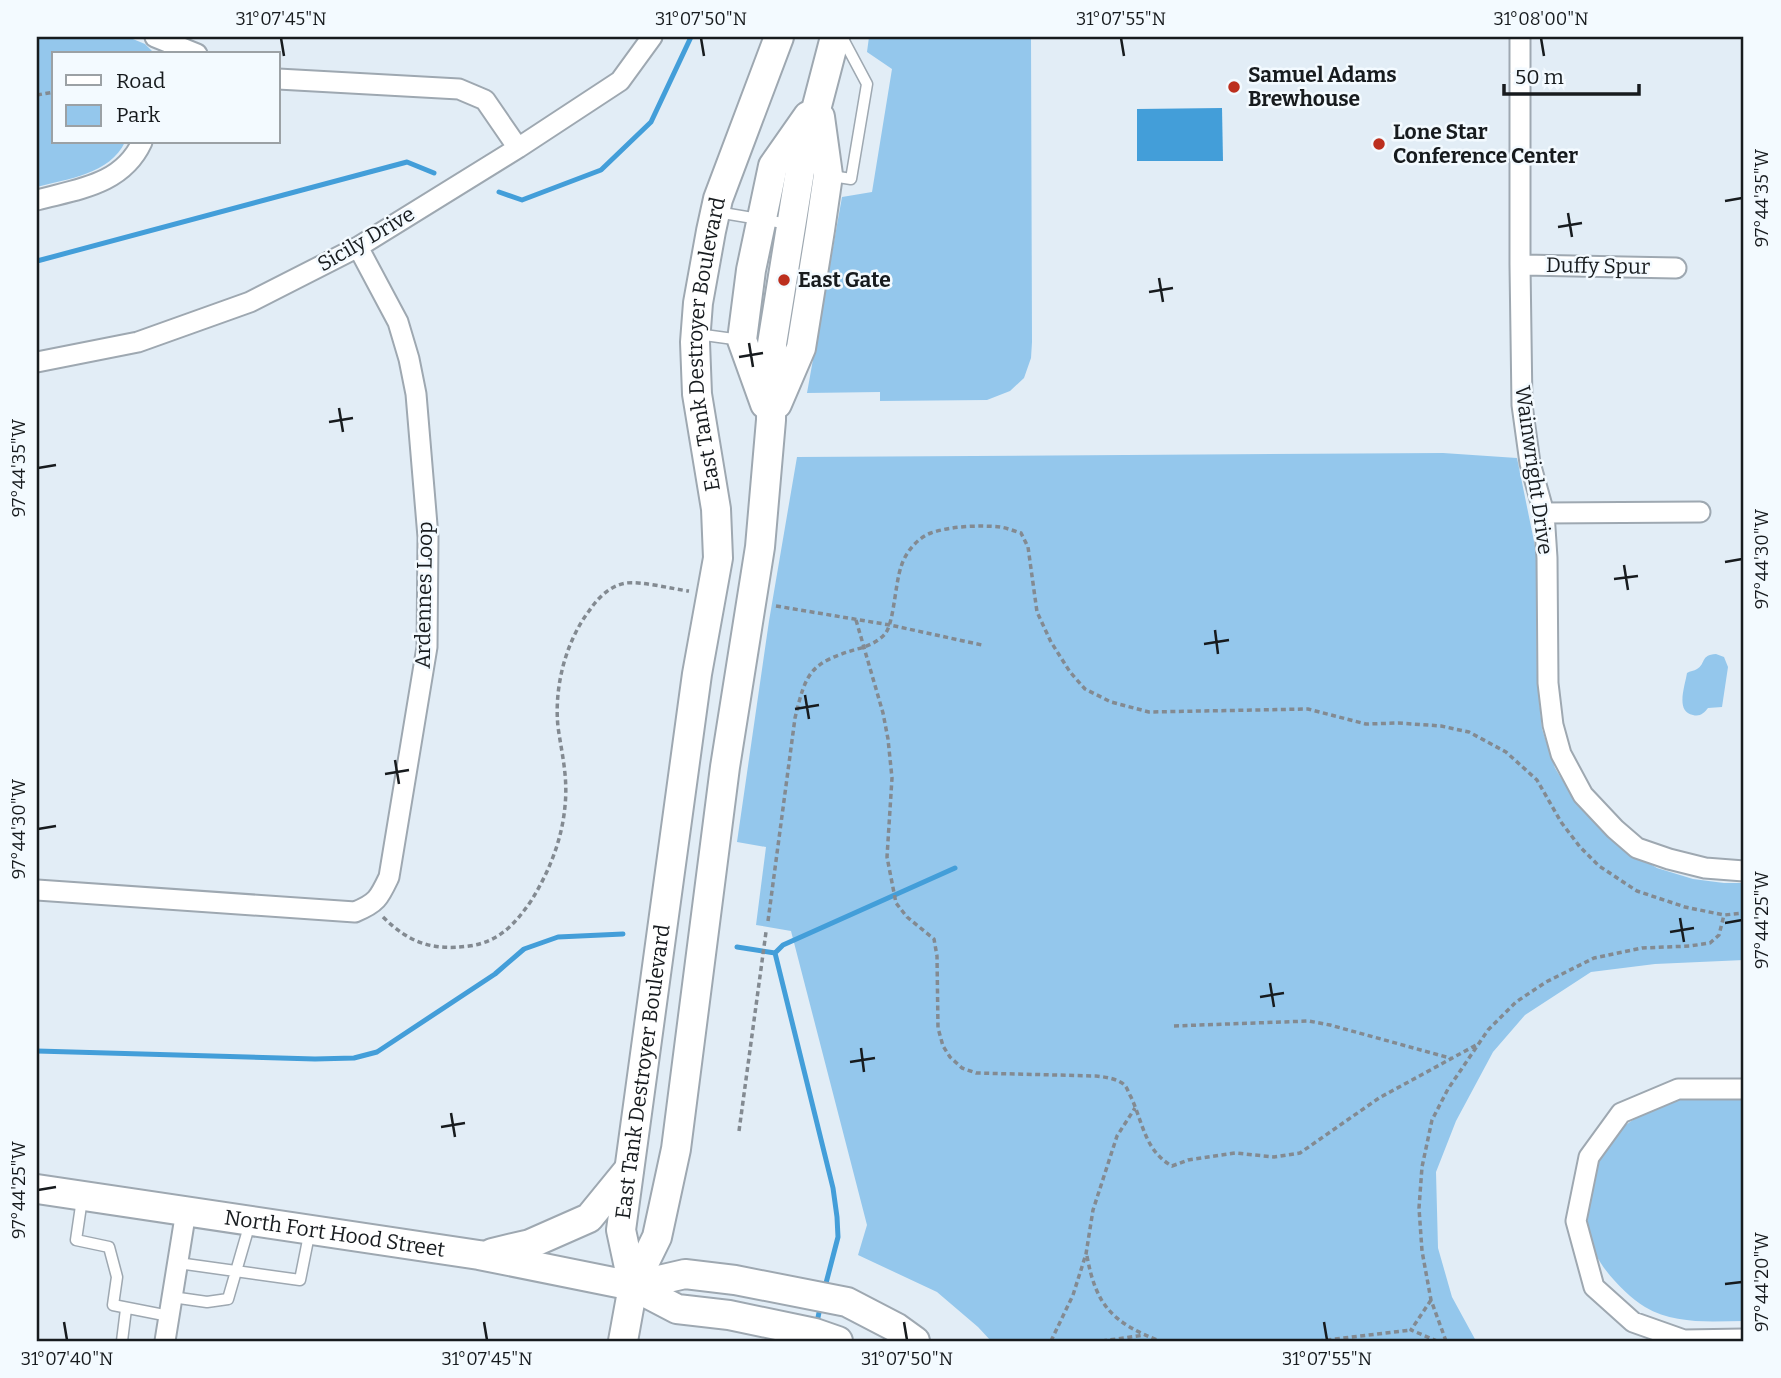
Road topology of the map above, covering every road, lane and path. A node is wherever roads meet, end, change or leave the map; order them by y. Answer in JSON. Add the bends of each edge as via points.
{"nodes":[{"id":1,"x":155,"y":37,"type":"edge"},
{"id":2,"x":652,"y":37,"type":"edge"},
{"id":3,"x":779,"y":37,"type":"edge"},
{"id":4,"x":835,"y":37,"type":"edge"},
{"id":5,"x":842,"y":37,"type":"edge"},
{"id":6,"x":1520,"y":37,"type":"edge"},
{"id":7,"x":185,"y":52,"type":"edge"},
{"id":8,"x":280,"y":79,"type":"edge"},
{"id":9,"x":141,"y":144,"type":"edge"},
{"id":10,"x":518,"y":148,"type":"junction"},
{"id":11,"x":800,"y":171,"type":"junction"},
{"id":12,"x":37,"y":200,"type":"edge"},
{"id":13,"x":715,"y":212,"type":"junction"},
{"id":14,"x":795,"y":225,"type":"junction"},
{"id":15,"x":358,"y":247,"type":"junction"},
{"id":16,"x":1520,"y":265,"type":"junction"},
{"id":17,"x":1676,"y":268,"type":"dead end"},
{"id":18,"x":696,"y":334,"type":"junction"},
{"id":19,"x":774,"y":344,"type":"junction"},
{"id":20,"x":37,"y":362,"type":"edge"},
{"id":21,"x":1700,"y":512,"type":"dead end"},
{"id":22,"x":1544,"y":513,"type":"junction"},
{"id":23,"x":689,"y":591,"type":"dead end"},
{"id":24,"x":776,"y":606,"type":"dead end"},
{"id":25,"x":856,"y":620,"type":"junction"},
{"id":26,"x":890,"y":625,"type":"junction"},
{"id":27,"x":982,"y":645,"type":"dead end"},
{"id":28,"x":864,"y":647,"type":"junction"},
{"id":29,"x":1744,"y":871,"type":"edge"},
{"id":30,"x":37,"y":890,"type":"edge"},
{"id":31,"x":372,"y":905,"type":"junction"},
{"id":32,"x":1744,"y":913,"type":"edge"},
{"id":33,"x":1724,"y":915,"type":"junction"},
{"id":34,"x":768,"y":922,"type":"dead end"},
{"id":35,"x":766,"y":932,"type":"dead end"},
{"id":36,"x":1174,"y":1026,"type":"dead end"},
{"id":37,"x":1478,"y":1044,"type":"junction"},
{"id":38,"x":1450,"y":1058,"type":"junction"},
{"id":39,"x":1744,"y":1089,"type":"edge"},
{"id":40,"x":1136,"y":1107,"type":"junction"},
{"id":41,"x":739,"y":1131,"type":"dead end"},
{"id":42,"x":629,"y":1169,"type":"junction"},
{"id":43,"x":37,"y":1189,"type":"edge"},
{"id":44,"x":83,"y":1196,"type":"junction"},
{"id":45,"x":186,"y":1211,"type":"junction"},
{"id":46,"x":251,"y":1221,"type":"junction"},
{"id":47,"x":310,"y":1230,"type":"junction"},
{"id":48,"x":1086,"y":1254,"type":"junction"},
{"id":49,"x":479,"y":1255,"type":"junction"},
{"id":50,"x":178,"y":1263,"type":"junction"},
{"id":51,"x":236,"y":1272,"type":"junction"},
{"id":52,"x":633,"y":1286,"type":"junction"},
{"id":53,"x":1431,"y":1300,"type":"junction"},
{"id":54,"x":171,"y":1306,"type":"junction"},
{"id":55,"x":126,"y":1309,"type":"junction"},
{"id":56,"x":1411,"y":1330,"type":"junction"},
{"id":57,"x":1144,"y":1335,"type":"junction"},
{"id":58,"x":1744,"y":1339,"type":"edge"},
{"id":59,"x":122,"y":1341,"type":"edge"},
{"id":60,"x":165,"y":1341,"type":"edge"},
{"id":61,"x":623,"y":1341,"type":"edge"},
{"id":62,"x":838,"y":1341,"type":"edge"},
{"id":63,"x":915,"y":1341,"type":"edge"},
{"id":64,"x":1051,"y":1341,"type":"edge"},
{"id":65,"x":1102,"y":1341,"type":"edge"},
{"id":66,"x":1160,"y":1341,"type":"edge"},
{"id":67,"x":1318,"y":1341,"type":"edge"},
{"id":68,"x":1437,"y":1341,"type":"edge"},
{"id":69,"x":1446,"y":1341,"type":"edge"}],
"edges":[{"from":1,"to":7,"type":"street"},
{"from":2,"to":10,"type":"street","name":"Sicily Drive","via":[[620,81]]},
{"from":3,"to":13,"type":"street","name":"East Tank Destroyer Boulevard"},
{"from":4,"to":11,"type":"street","name":"East Tank Destroyer Boulevard"},
{"from":5,"to":11,"type":"lane","via":[[867,85],[851,179]]},
{"from":6,"to":16,"type":"street","name":"Wainwright Drive"},
{"from":8,"to":10,"type":"street","via":[[459,89],[485,100]]},
{"from":9,"to":12,"type":"street","via":[[111,178]]},
{"from":10,"to":15,"type":"street","name":"Sicily Drive"},
{"from":11,"to":14,"type":"street","name":"East Tank Destroyer Boulevard"},
{"from":13,"to":14,"type":"lane"},
{"from":13,"to":18,"type":"street","name":"East Tank Destroyer Boulevard"},
{"from":14,"to":19,"type":"street","name":"East Tank Destroyer Boulevard"},
{"from":15,"to":20,"type":"street","name":"Sicily Drive","via":[[225,311],[138,342]]},
{"from":15,"to":31,"type":"street","name":"Ardennes Loop","via":[[398,322],[409,359],[428,537],[427,647],[389,877]]},
{"from":16,"to":17,"type":"street","name":"Duffy Spur"},
{"from":16,"to":22,"type":"street","name":"Wainwright Drive","via":[[1522,405],[1530,463]]},
{"from":18,"to":19,"type":"lane"},
{"from":18,"to":42,"type":"street","name":"East Tank Destroyer Boulevard","via":[[697,394],[716,509],[718,558],[697,674]]},
{"from":19,"to":52,"type":"street","name":"East Tank Destroyer Boulevard","via":[[760,547],[725,767],[676,1149],[657,1237]]},
{"from":21,"to":22,"type":"street"},
{"from":22,"to":29,"type":"street","name":"Wainwright Drive","via":[[1553,725],[1583,795],[1637,848],[1705,868]]},
{"from":23,"to":31,"type":"path","via":[[625,583],[598,598],[584,617],[560,681],[558,726],[566,788],[558,841],[535,894],[510,928],[492,940],[441,948],[415,941]]},
{"from":24,"to":25,"type":"path"},
{"from":25,"to":26,"type":"path"},
{"from":25,"to":28,"type":"path"},
{"from":26,"to":27,"type":"path"},
{"from":26,"to":28,"type":"path","via":[[879,639]]},
{"from":26,"to":33,"type":"path","via":[[901,566],[910,547],[930,533],[969,527],[1003,527],[1021,533],[1028,547],[1037,612],[1069,672],[1086,689],[1111,702],[1149,712],[1308,709],[1366,724],[1441,726],[1469,732],[1506,752],[1536,780],[1567,831],[1600,866],[1637,891]]},
{"from":28,"to":34,"type":"path","via":[[823,662],[802,688]]},
{"from":28,"to":40,"type":"path","via":[[888,739],[891,881],[896,903],[934,939],[943,1046],[962,1068],[976,1073],[1113,1078],[1125,1084]]},
{"from":30,"to":31,"type":"street","via":[[355,912]]},
{"from":32,"to":33,"type":"path"},
{"from":33,"to":37,"type":"path","via":[[1719,935],[1710,943],[1642,948],[1594,958],[1546,982],[1516,1002]]},
{"from":35,"to":41,"type":"path"},
{"from":36,"to":38,"type":"path","via":[[1309,1021]]},
{"from":37,"to":38,"type":"path"},
{"from":37,"to":53,"type":"path","via":[[1432,1120],[1422,1167],[1419,1208]]},
{"from":38,"to":40,"type":"path","via":[[1379,1098],[1300,1153],[1274,1157],[1236,1153],[1172,1166],[1160,1160],[1150,1145]]},
{"from":39,"to":58,"type":"street","via":[[1678,1090],[1621,1113],[1589,1157],[1576,1221],[1594,1287],[1633,1322],[1684,1340]]},
{"from":40,"to":48,"type":"path","via":[[1117,1136],[1104,1172]]},
{"from":42,"to":49,"type":"street","via":[[589,1218],[530,1244]]},
{"from":42,"to":52,"type":"street","name":"East Tank Destroyer Boulevard","via":[[621,1230]]},
{"from":43,"to":44,"type":"street","name":"North Fort Hood Street"},
{"from":44,"to":45,"type":"street","name":"North Fort Hood Street"},
{"from":44,"to":55,"type":"lane","via":[[76,1240],[109,1247],[117,1278],[113,1305]]},
{"from":45,"to":46,"type":"street","name":"North Fort Hood Street"},
{"from":45,"to":50,"type":"street"},
{"from":46,"to":47,"type":"street","name":"North Fort Hood Street"},
{"from":46,"to":51,"type":"lane"},
{"from":47,"to":49,"type":"street","name":"North Fort Hood Street"},
{"from":47,"to":51,"type":"lane","via":[[300,1280]]},
{"from":48,"to":57,"type":"path","via":[[1101,1299],[1114,1317]]},
{"from":48,"to":64,"type":"path"},
{"from":49,"to":52,"type":"street","name":"North Fort Hood Street"},
{"from":50,"to":51,"type":"lane"},
{"from":50,"to":54,"type":"street"},
{"from":51,"to":54,"type":"lane","via":[[225,1301]]},
{"from":52,"to":61,"type":"street"},
{"from":52,"to":62,"type":"street","name":"North Fort Hood Street","via":[[677,1309],[754,1320]]},
{"from":52,"to":63,"type":"street","name":"North Fort Hood Street","via":[[685,1274],[797,1292],[847,1302]]},
{"from":53,"to":56,"type":"path"},
{"from":53,"to":69,"type":"path"},
{"from":54,"to":55,"type":"lane"},
{"from":54,"to":60,"type":"street"},
{"from":55,"to":59,"type":"lane"},
{"from":56,"to":67,"type":"path"},
{"from":56,"to":68,"type":"path"},
{"from":57,"to":65,"type":"path"},
{"from":57,"to":66,"type":"path"}]}
